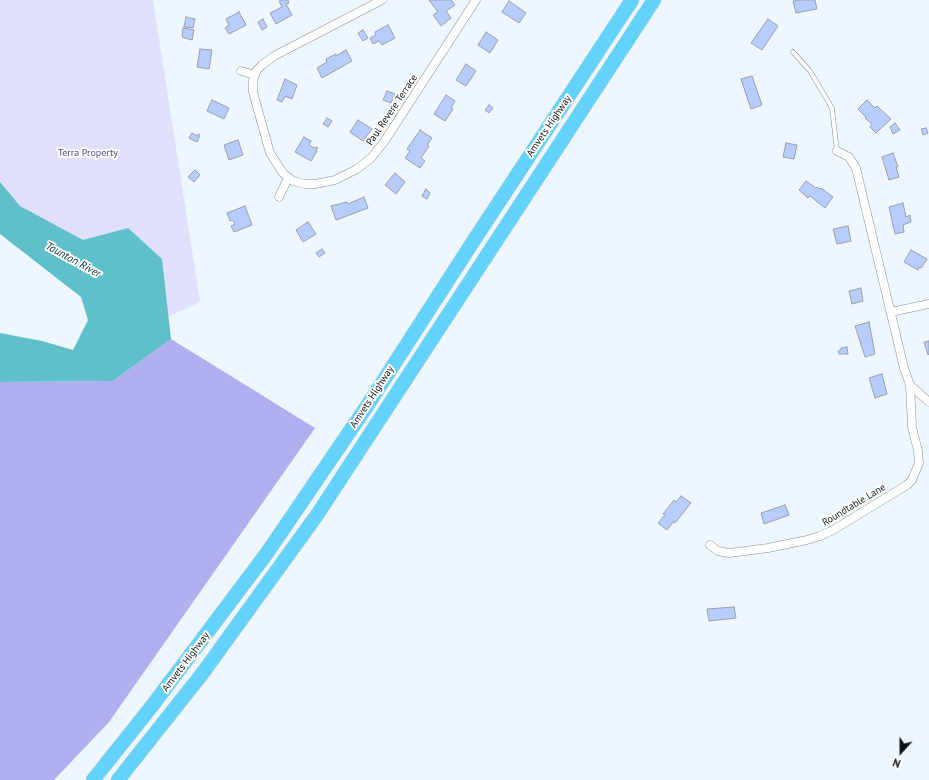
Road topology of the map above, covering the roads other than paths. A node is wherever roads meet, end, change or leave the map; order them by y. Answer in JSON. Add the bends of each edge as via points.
{"nodes":[{"id":1,"x":382,"y":0,"type":"edge"},
{"id":2,"x":476,"y":0,"type":"edge"},
{"id":3,"x":632,"y":0,"type":"edge"},
{"id":4,"x":654,"y":0,"type":"edge"},
{"id":5,"x":794,"y":52,"type":"dead end"},
{"id":6,"x":241,"y":70,"type":"dead end"},
{"id":7,"x":255,"y":75,"type":"junction"},
{"id":8,"x":837,"y":151,"type":"joint"},
{"id":9,"x":288,"y":178,"type":"junction"},
{"id":10,"x":279,"y":197,"type":"dead end"},
{"id":11,"x":929,"y":304,"type":"edge"},
{"id":12,"x":891,"y":312,"type":"junction"},
{"id":13,"x":910,"y":386,"type":"junction"},
{"id":14,"x":929,"y":402,"type":"edge"},
{"id":15,"x":710,"y":546,"type":"dead end"},
{"id":16,"x":93,"y":780,"type":"edge"},
{"id":17,"x":118,"y":780,"type":"edge"}],
"edges":[{"from":1,"to":7,"type":"street","via":[[274,56],[262,64]]},
{"from":2,"to":9,"type":"street","name":"Paul Revere Terrace","via":[[371,158],[350,173],[325,182],[305,184]]},
{"from":3,"to":16,"type":"highway","name":"Amvets Highway","via":[[367,406],[267,553]]},
{"from":4,"to":17,"type":"highway","name":"Amvets Highway","via":[[317,515],[202,674]]},
{"from":5,"to":8,"type":"lane","via":[[810,71],[832,108]]},
{"from":6,"to":7,"type":"street"},
{"from":7,"to":9,"type":"street","via":[[253,92],[270,153]]},
{"from":8,"to":12,"type":"street","name":"Roundtable Lane","via":[[849,157],[856,168]]},
{"from":9,"to":10,"type":"street"},
{"from":11,"to":12,"type":"street"},
{"from":12,"to":13,"type":"street","name":"Roundtable Lane"},
{"from":13,"to":14,"type":"street"},
{"from":13,"to":15,"type":"street","name":"Roundtable Lane","via":[[912,427],[919,463],[907,485],[820,536],[768,548],[729,553]]}]}
